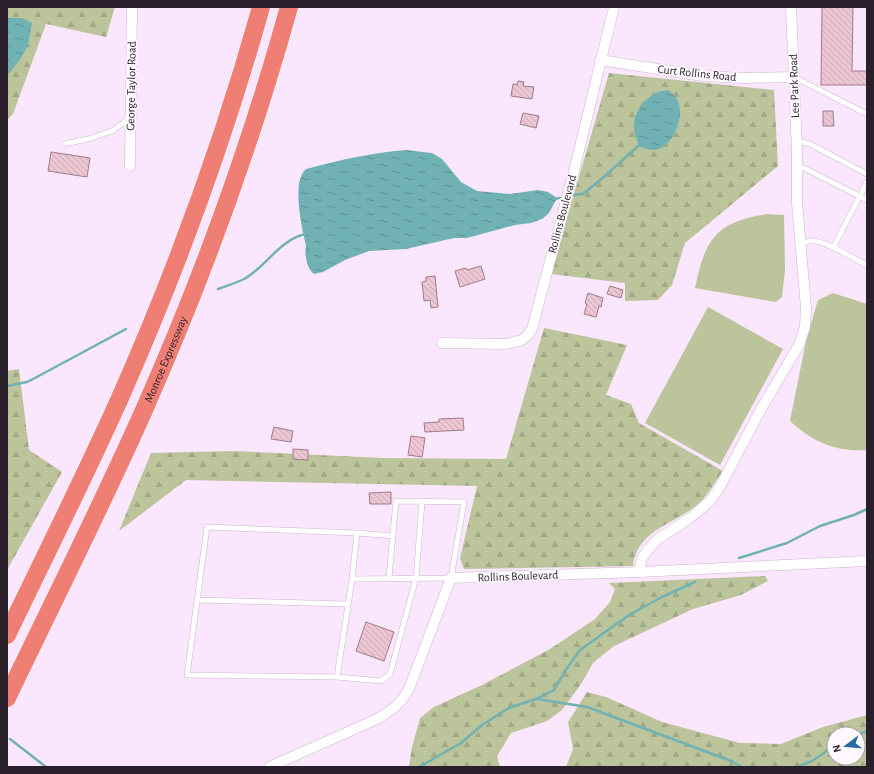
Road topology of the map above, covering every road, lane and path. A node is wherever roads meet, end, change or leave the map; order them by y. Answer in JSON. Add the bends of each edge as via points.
{"nodes":[{"id":1,"x":132,"y":7,"type":"edge"},
{"id":2,"x":261,"y":7,"type":"edge"},
{"id":3,"x":289,"y":7,"type":"edge"},
{"id":4,"x":614,"y":7,"type":"edge"},
{"id":5,"x":791,"y":7,"type":"edge"},
{"id":6,"x":600,"y":60,"type":"junction"},
{"id":7,"x":794,"y":77,"type":"junction"},
{"id":8,"x":867,"y":114,"type":"edge"},
{"id":9,"x":131,"y":118,"type":"junction"},
{"id":10,"x":796,"y":141,"type":"junction"},
{"id":11,"x":64,"y":144,"type":"dead end"},
{"id":12,"x":130,"y":166,"type":"dead end"},
{"id":13,"x":797,"y":166,"type":"junction"},
{"id":14,"x":867,"y":174,"type":"edge"},
{"id":15,"x":867,"y":182,"type":"edge"},
{"id":16,"x":859,"y":197,"type":"junction"},
{"id":17,"x":867,"y":200,"type":"edge"},
{"id":18,"x":800,"y":244,"type":"junction"},
{"id":19,"x":833,"y":248,"type":"junction"},
{"id":20,"x":867,"y":265,"type":"edge"},
{"id":21,"x":442,"y":343,"type":"dead end"},
{"id":22,"x":422,"y":502,"type":"junction"},
{"id":23,"x":357,"y":533,"type":"junction"},
{"id":24,"x":393,"y":536,"type":"junction"},
{"id":25,"x":867,"y":560,"type":"edge"},
{"id":26,"x":639,"y":572,"type":"junction"},
{"id":27,"x":389,"y":578,"type":"junction"},
{"id":28,"x":416,"y":578,"type":"junction"},
{"id":29,"x":451,"y":578,"type":"junction"},
{"id":30,"x":352,"y":579,"type":"junction"},
{"id":31,"x":197,"y":600,"type":"junction"},
{"id":32,"x":348,"y":604,"type":"junction"},
{"id":33,"x":7,"y":635,"type":"edge"},
{"id":34,"x":337,"y":678,"type":"junction"},
{"id":35,"x":7,"y":698,"type":"edge"},
{"id":36,"x":269,"y":767,"type":"edge"}],
"edges":[{"from":1,"to":9,"type":"street","name":"George Taylor Road"},
{"from":2,"to":33,"type":"highway","via":[[224,129],[164,292],[119,398]]},
{"from":3,"to":35,"type":"highway","name":"Monroe Expressway","via":[[249,137],[189,302],[141,416]]},
{"from":4,"to":6,"type":"street","name":"Rollins Boulevard"},
{"from":5,"to":7,"type":"street","name":"Lee Park Road"},
{"from":6,"to":7,"type":"street","name":"Curt Rollins Road","via":[[703,76]]},
{"from":6,"to":21,"type":"street","name":"Rollins Boulevard","via":[[532,329],[522,340],[507,344]]},
{"from":7,"to":8,"type":"lane"},
{"from":7,"to":10,"type":"street","name":"Lee Park Road"},
{"from":9,"to":11,"type":"lane","via":[[112,131]]},
{"from":9,"to":12,"type":"street","name":"George Taylor Road"},
{"from":10,"to":13,"type":"street","name":"Lee Park Road"},
{"from":10,"to":14,"type":"lane","via":[[810,144]]},
{"from":13,"to":16,"type":"lane"},
{"from":13,"to":18,"type":"street","name":"Lee Park Road"},
{"from":15,"to":16,"type":"lane"},
{"from":16,"to":17,"type":"lane"},
{"from":16,"to":19,"type":"lane"},
{"from":18,"to":19,"type":"lane","via":[[810,241]]},
{"from":18,"to":26,"type":"street","name":"Lee Park Road","via":[[806,317],[799,345],[758,414],[729,472],[710,500],[650,547],[642,558]]},
{"from":19,"to":20,"type":"lane"},
{"from":22,"to":24,"type":"lane","via":[[396,501]]},
{"from":22,"to":28,"type":"lane"},
{"from":22,"to":29,"type":"lane","via":[[464,502]]},
{"from":23,"to":24,"type":"lane"},
{"from":23,"to":30,"type":"lane"},
{"from":23,"to":31,"type":"lane","via":[[207,527]]},
{"from":24,"to":27,"type":"lane"},
{"from":25,"to":26,"type":"street","name":"Rollins Boulevard"},
{"from":26,"to":29,"type":"street","name":"Rollins Boulevard"},
{"from":27,"to":28,"type":"lane"},
{"from":27,"to":30,"type":"lane"},
{"from":28,"to":29,"type":"lane"},
{"from":28,"to":34,"type":"lane","via":[[390,674],[381,682]]},
{"from":29,"to":36,"type":"street","via":[[409,689],[402,701],[377,719]]},
{"from":30,"to":32,"type":"lane"},
{"from":31,"to":32,"type":"lane"},
{"from":31,"to":34,"type":"lane","via":[[187,675]]},
{"from":32,"to":34,"type":"lane"}]}
